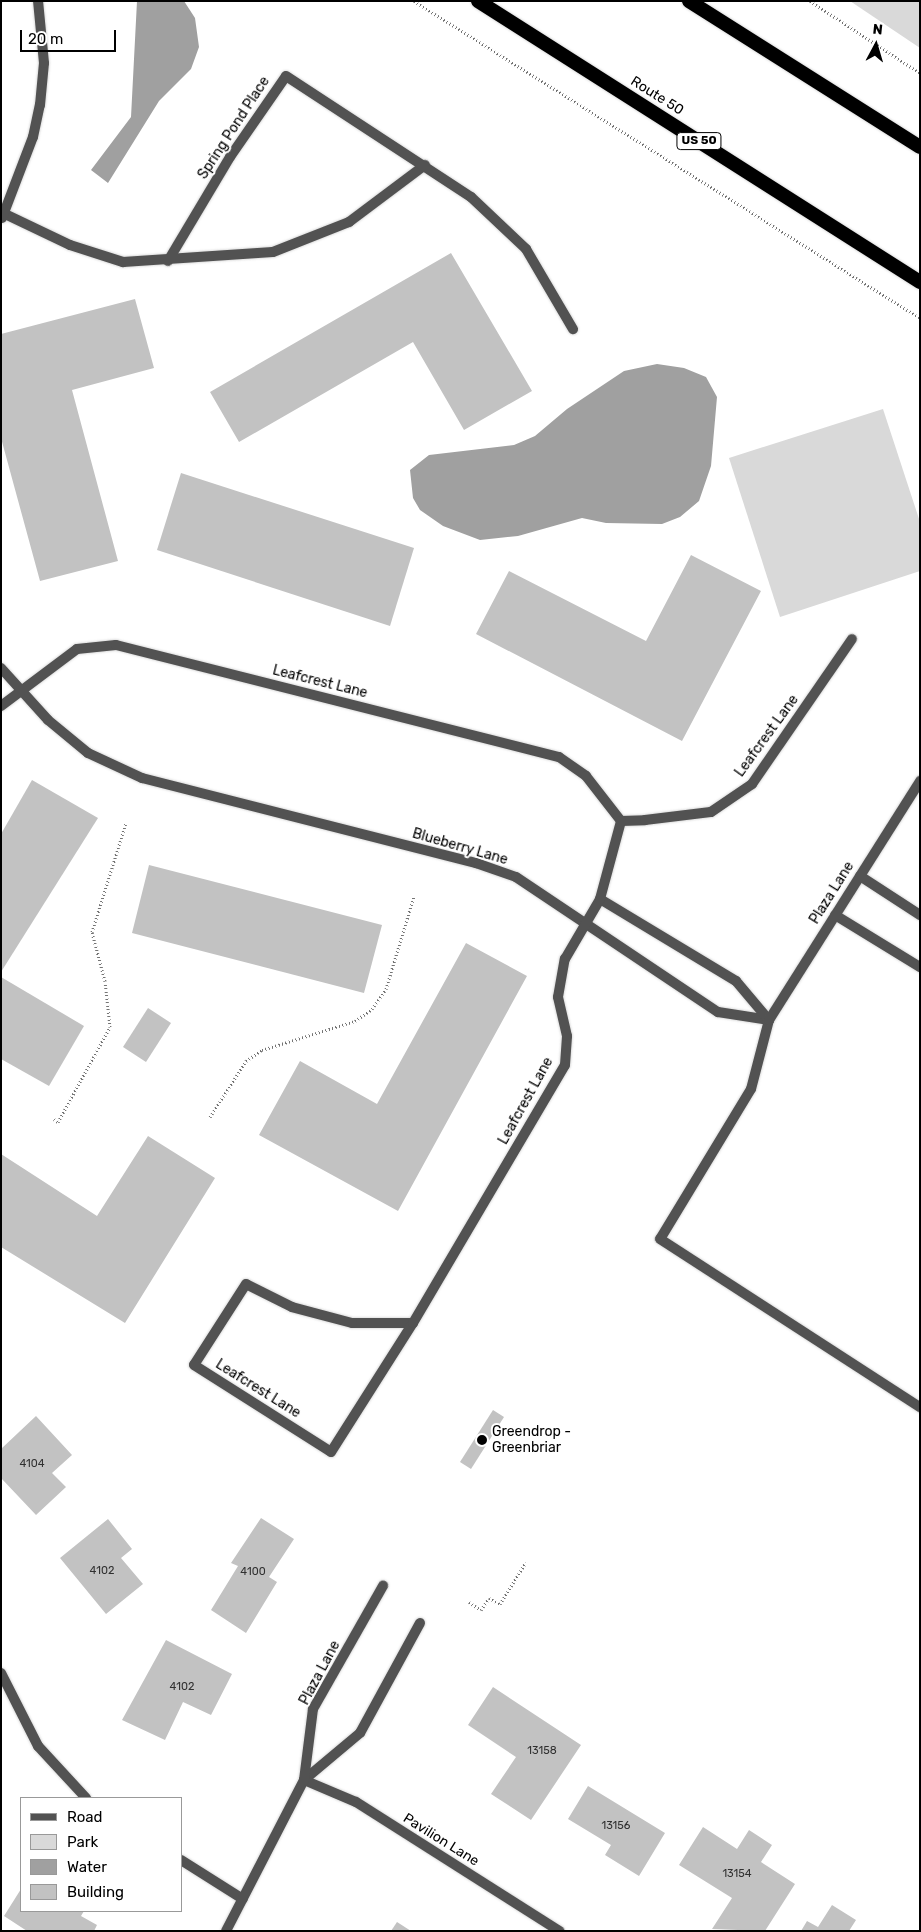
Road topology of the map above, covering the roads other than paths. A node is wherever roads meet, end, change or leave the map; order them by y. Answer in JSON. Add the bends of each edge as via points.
{"nodes":[{"id":1,"x":38,"y":1,"type":"edge"},
{"id":2,"x":478,"y":1,"type":"edge"},
{"id":3,"x":689,"y":1,"type":"edge"},
{"id":4,"x":920,"y":147,"type":"edge"},
{"id":5,"x":426,"y":165,"type":"junction"},
{"id":6,"x":3,"y":217,"type":"edge"},
{"id":7,"x":168,"y":262,"type":"junction"},
{"id":8,"x":920,"y":282,"type":"edge"},
{"id":9,"x":573,"y":329,"type":"dead end"},
{"id":10,"x":852,"y":639,"type":"dead end"},
{"id":11,"x":1,"y":668,"type":"edge"},
{"id":12,"x":20,"y":690,"type":"junction"},
{"id":13,"x":1,"y":706,"type":"edge"},
{"id":14,"x":920,"y":781,"type":"edge"},
{"id":15,"x":621,"y":820,"type":"junction"},
{"id":16,"x":860,"y":876,"type":"junction"},
{"id":17,"x":600,"y":899,"type":"junction"},
{"id":18,"x":835,"y":915,"type":"junction"},
{"id":19,"x":920,"y":915,"type":"edge"},
{"id":20,"x":588,"y":925,"type":"junction"},
{"id":21,"x":920,"y":967,"type":"edge"},
{"id":22,"x":769,"y":1020,"type":"junction"},
{"id":23,"x":413,"y":1323,"type":"junction"},
{"id":24,"x":920,"y":1407,"type":"edge"},
{"id":25,"x":383,"y":1586,"type":"dead end"},
{"id":26,"x":420,"y":1623,"type":"dead end"},
{"id":27,"x":3,"y":1680,"type":"edge"},
{"id":28,"x":304,"y":1780,"type":"junction"},
{"id":29,"x":85,"y":1797,"type":"edge"},
{"id":30,"x":182,"y":1861,"type":"edge"},
{"id":31,"x":243,"y":1899,"type":"junction"},
{"id":32,"x":226,"y":1931,"type":"edge"},
{"id":33,"x":560,"y":1931,"type":"edge"}],
"edges":[{"from":1,"to":6,"type":"street","via":[[44,63],[40,105],[33,138]]},
{"from":2,"to":8,"type":"highway","name":"Route 50","number":"US 50"},
{"from":3,"to":4,"type":"highway"},
{"from":5,"to":7,"type":"street","via":[[350,222],[273,252]]},
{"from":5,"to":7,"type":"street","name":"Spring Pond Place","via":[[286,76],[230,157]]},
{"from":5,"to":9,"type":"street","name":"Spring Pond Place","via":[[471,197],[526,249]]},
{"from":6,"to":7,"type":"street","via":[[70,245],[123,262]]},
{"from":10,"to":15,"type":"street","name":"Leafcrest Lane","via":[[752,784],[712,812]]},
{"from":11,"to":12,"type":"street","name":"Blueberry Lane"},
{"from":12,"to":13,"type":"street","name":"Leafcrest Lane"},
{"from":12,"to":15,"type":"street","name":"Leafcrest Lane","via":[[77,649],[116,645],[559,757],[586,776]]},
{"from":12,"to":20,"type":"street","name":"Blueberry Lane","via":[[88,753],[142,778],[476,863],[516,877]]},
{"from":14,"to":16,"type":"street","name":"Plaza Lane"},
{"from":15,"to":17,"type":"street","name":"Leafcrest Lane"},
{"from":16,"to":18,"type":"street","name":"Plaza Lane"},
{"from":16,"to":19,"type":"street"},
{"from":17,"to":20,"type":"street","name":"Leafcrest Lane"},
{"from":17,"to":22,"type":"street","via":[[736,981]]},
{"from":18,"to":21,"type":"street"},
{"from":18,"to":22,"type":"street","name":"Plaza Lane"},
{"from":20,"to":22,"type":"street","name":"Blueberry Lane","via":[[718,1012]]},
{"from":20,"to":23,"type":"street","name":"Leafcrest Lane","via":[[565,959],[558,997],[567,1036],[565,1066]]},
{"from":22,"to":24,"type":"street","name":"Plaza Lane","via":[[752,1089],[660,1239]]},
{"from":23,"to":23,"type":"street","name":"Leafcrest Lane","via":[[352,1323],[292,1307],[246,1284],[194,1365],[331,1452]]},
{"from":25,"to":28,"type":"street","name":"Plaza Lane","via":[[313,1709]]},
{"from":26,"to":28,"type":"street","name":"Plaza Lane","via":[[360,1733]]},
{"from":27,"to":29,"type":"street","via":[[38,1746]]},
{"from":28,"to":31,"type":"street","name":"Plaza Lane"},
{"from":28,"to":33,"type":"street","name":"Pavilion Lane","via":[[356,1802]]},
{"from":30,"to":31,"type":"street"},
{"from":31,"to":32,"type":"street","name":"Plaza Lane"}]}
